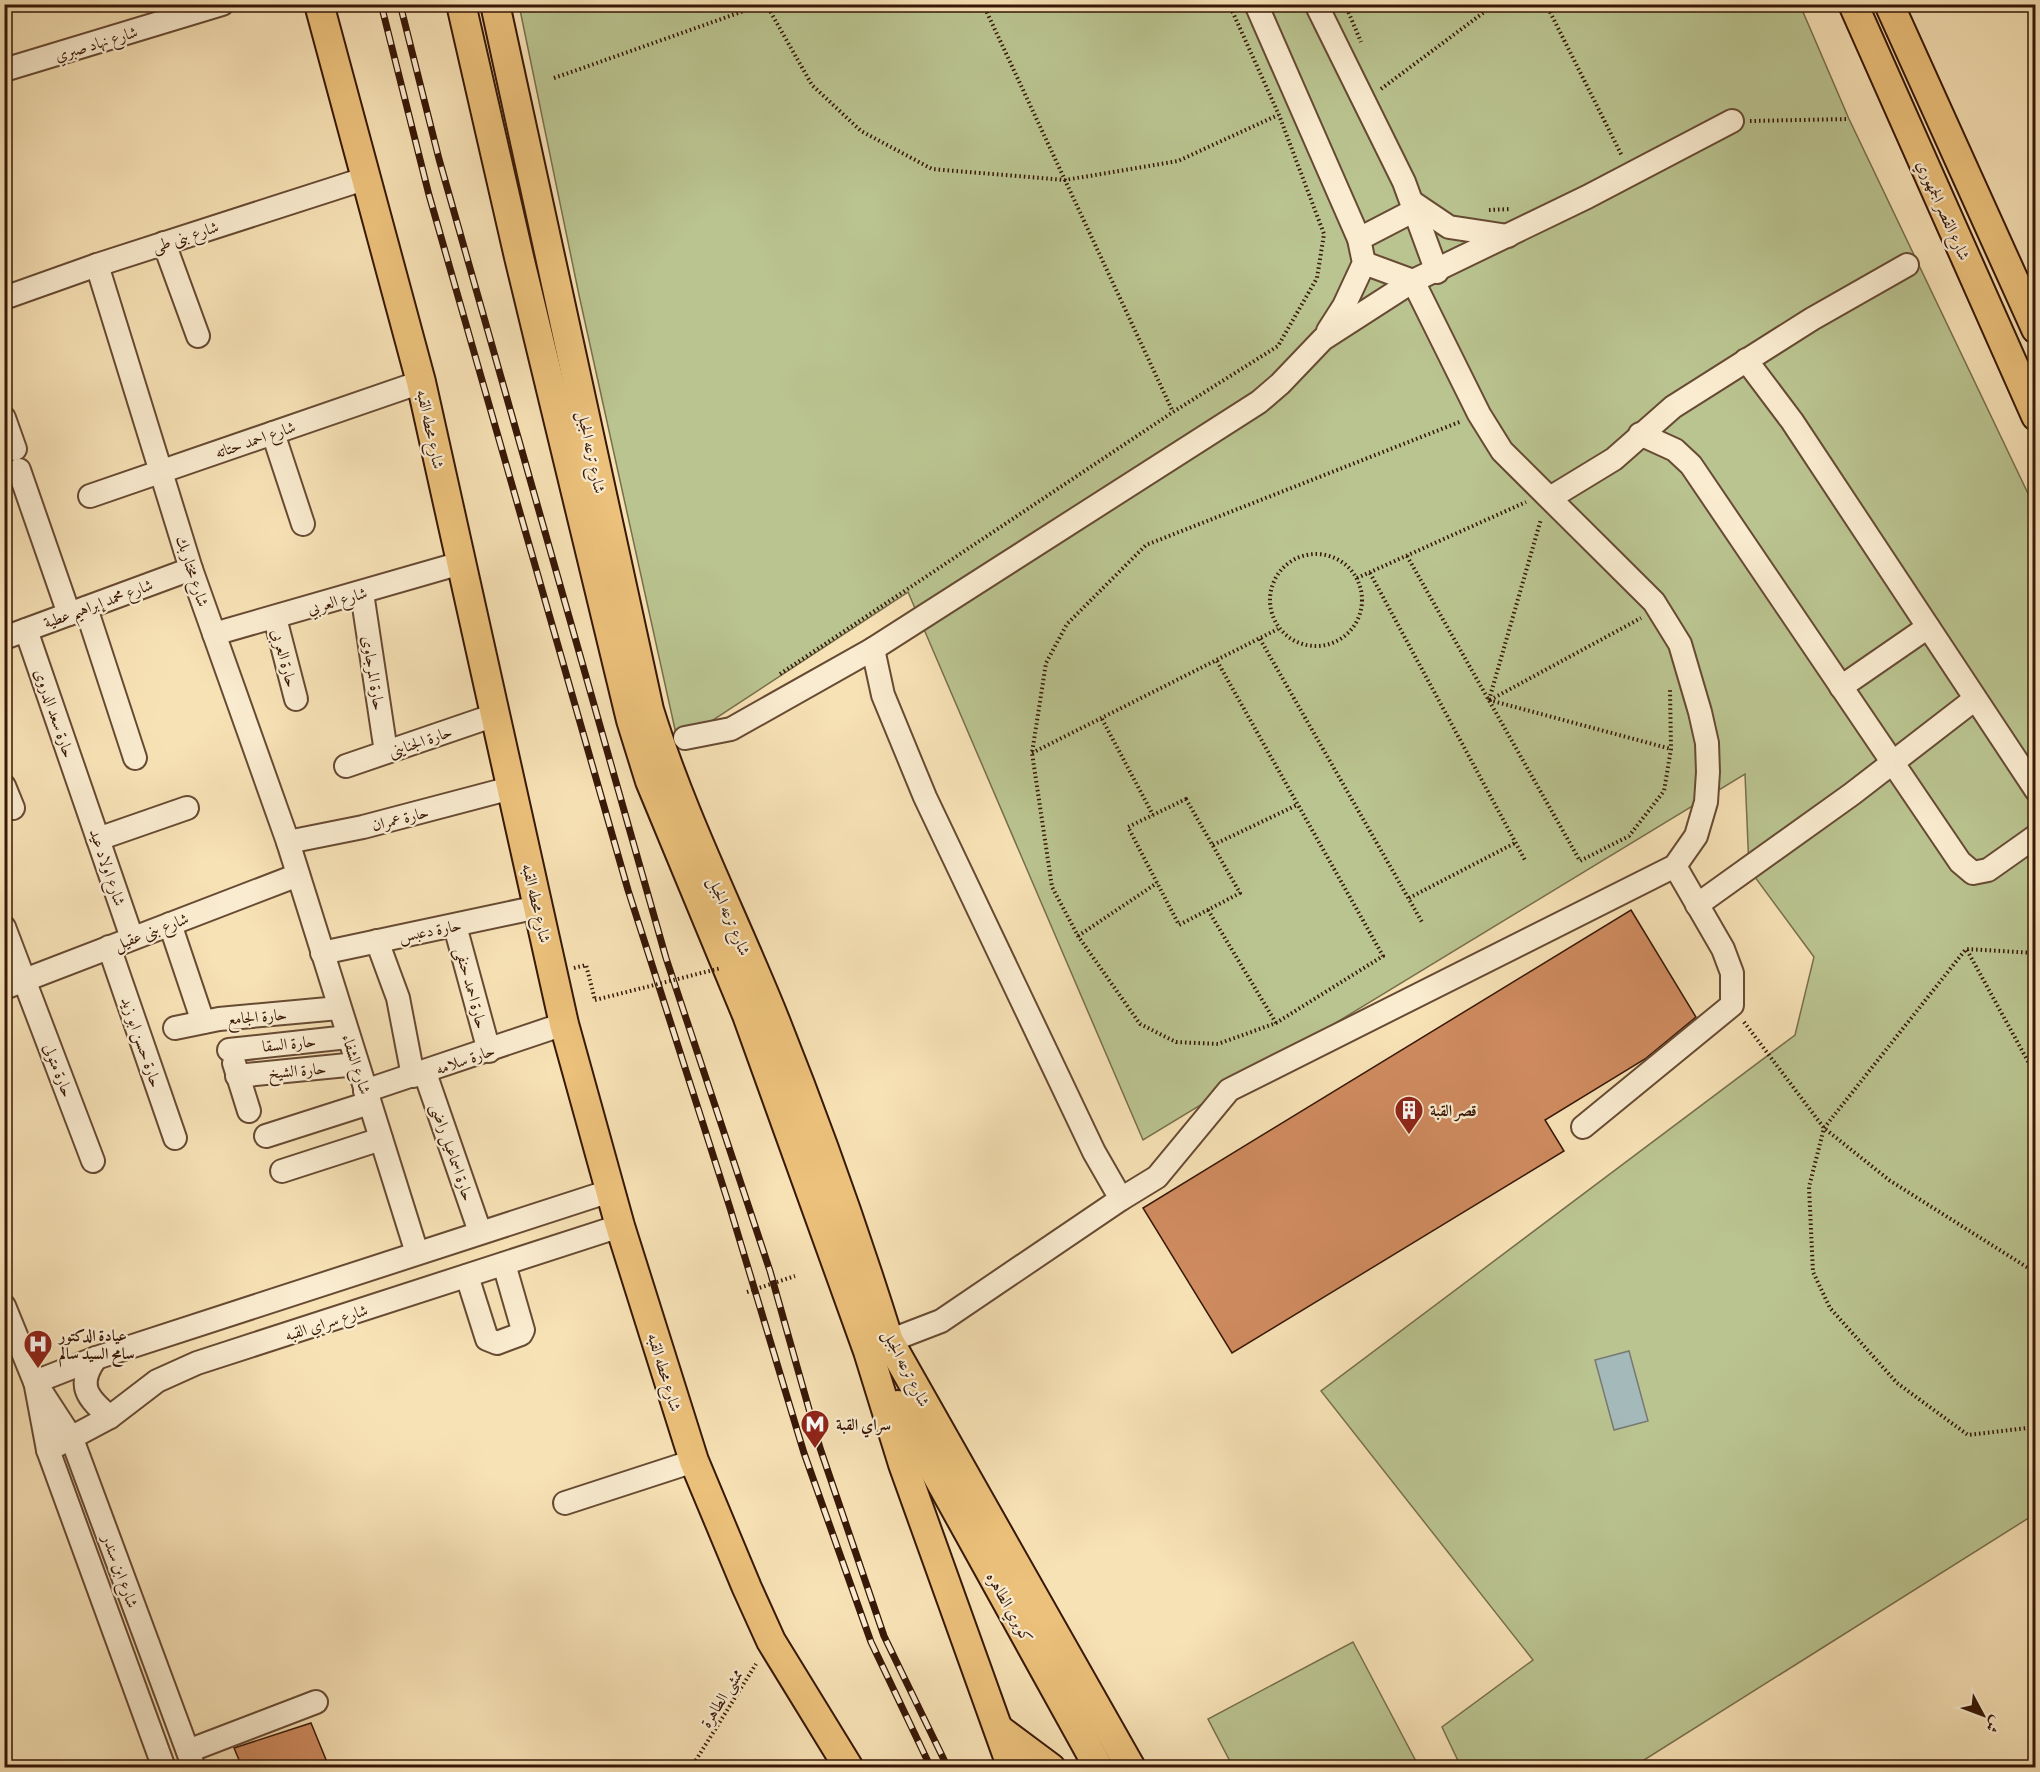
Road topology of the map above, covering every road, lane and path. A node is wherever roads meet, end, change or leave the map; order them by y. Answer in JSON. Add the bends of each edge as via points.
{"nodes":[{"id":1,"x":222,"y":4,"type":"edge"},
{"id":2,"x":319,"y":4,"type":"edge"},
{"id":3,"x":461,"y":4,"type":"edge"},
{"id":4,"x":495,"y":4,"type":"edge"},
{"id":5,"x":765,"y":4,"type":"edge"},
{"id":6,"x":983,"y":4,"type":"edge"},
{"id":7,"x":1228,"y":4,"type":"edge"},
{"id":8,"x":1256,"y":4,"type":"edge"},
{"id":9,"x":1316,"y":4,"type":"edge"},
{"id":10,"x":1345,"y":4,"type":"edge"},
{"id":11,"x":1495,"y":4,"type":"edge"},
{"id":12,"x":1546,"y":4,"type":"edge"},
{"id":13,"x":1853,"y":4,"type":"edge"},
{"id":14,"x":1889,"y":4,"type":"edge"},
{"id":15,"x":1363,"y":46,"type":"dead end"},
{"id":16,"x":4,"y":70,"type":"edge"},
{"id":17,"x":554,"y":78,"type":"dead end"},
{"id":18,"x":1377,"y":78,"type":"dead end"},
{"id":19,"x":1381,"y":88,"type":"junction"},
{"id":20,"x":1386,"y":98,"type":"dead end"},
{"id":21,"x":1279,"y":115,"type":"junction"},
{"id":22,"x":1732,"y":121,"type":"dead end"},
{"id":23,"x":1623,"y":159,"type":"dead end"},
{"id":24,"x":367,"y":178,"type":"junction"},
{"id":25,"x":1065,"y":180,"type":"junction"},
{"id":26,"x":1413,"y":206,"type":"junction"},
{"id":27,"x":1516,"y":209,"type":"dead end"},
{"id":28,"x":1483,"y":210,"type":"dead end"},
{"id":29,"x":1508,"y":236,"type":"junction"},
{"id":30,"x":1359,"y":239,"type":"junction"},
{"id":31,"x":164,"y":243,"type":"junction"},
{"id":32,"x":1364,"y":263,"type":"junction"},
{"id":33,"x":97,"y":265,"type":"junction"},
{"id":34,"x":1907,"y":265,"type":"dead end"},
{"id":35,"x":1437,"y":272,"type":"junction"},
{"id":36,"x":1413,"y":281,"type":"junction"},
{"id":37,"x":2024,"y":285,"type":"edge"},
{"id":38,"x":4,"y":298,"type":"edge"},
{"id":39,"x":2036,"y":329,"type":"edge"},
{"id":40,"x":198,"y":336,"type":"dead end"},
{"id":41,"x":1323,"y":339,"type":"junction"},
{"id":42,"x":1746,"y":360,"type":"junction"},
{"id":43,"x":421,"y":382,"type":"junction"},
{"id":44,"x":1173,"y":412,"type":"junction"},
{"id":45,"x":1479,"y":414,"type":"junction"},
{"id":46,"x":2036,"y":416,"type":"edge"},
{"id":47,"x":4,"y":418,"type":"edge"},
{"id":48,"x":273,"y":433,"type":"junction"},
{"id":49,"x":1640,"y":434,"type":"junction"},
{"id":50,"x":161,"y":471,"type":"junction"},
{"id":51,"x":90,"y":496,"type":"dead end"},
{"id":52,"x":1545,"y":508,"type":"junction"},
{"id":53,"x":303,"y":524,"type":"dead end"},
{"id":54,"x":1407,"y":556,"type":"junction"},
{"id":55,"x":460,"y":563,"type":"junction"},
{"id":56,"x":191,"y":569,"type":"junction"},
{"id":57,"x":1370,"y":573,"type":"junction"},
{"id":58,"x":1357,"y":578,"type":"junction"},
{"id":59,"x":362,"y":593,"type":"junction"},
{"id":60,"x":1636,"y":608,"type":"dead end"},
{"id":61,"x":77,"y":611,"type":"junction"},
{"id":62,"x":1644,"y":616,"type":"junction"},
{"id":63,"x":275,"y":618,"type":"junction"},
{"id":64,"x":1647,"y":626,"type":"dead end"},
{"id":65,"x":1928,"y":627,"type":"junction"},
{"id":66,"x":1278,"y":629,"type":"junction"},
{"id":67,"x":26,"y":630,"type":"junction"},
{"id":68,"x":214,"y":634,"type":"junction"},
{"id":69,"x":4,"y":638,"type":"edge"},
{"id":70,"x":1260,"y":639,"type":"junction"},
{"id":71,"x":873,"y":649,"type":"junction"},
{"id":72,"x":1217,"y":661,"type":"junction"},
{"id":73,"x":775,"y":678,"type":"dead end"},
{"id":74,"x":1670,"y":684,"type":"dead end"},
{"id":75,"x":1841,"y":687,"type":"junction"},
{"id":76,"x":296,"y":699,"type":"dead end"},
{"id":77,"x":1975,"y":699,"type":"junction"},
{"id":78,"x":1489,"y":700,"type":"junction"},
{"id":79,"x":495,"y":715,"type":"junction"},
{"id":80,"x":1102,"y":719,"type":"junction"},
{"id":81,"x":685,"y":738,"type":"dead end"},
{"id":82,"x":1671,"y":749,"type":"junction"},
{"id":83,"x":386,"y":752,"type":"junction"},
{"id":84,"x":1032,"y":753,"type":"junction"},
{"id":85,"x":135,"y":758,"type":"dead end"},
{"id":86,"x":1892,"y":763,"type":"junction"},
{"id":87,"x":346,"y":766,"type":"dead end"},
{"id":88,"x":4,"y":786,"type":"edge"},
{"id":89,"x":511,"y":788,"type":"junction"},
{"id":90,"x":2036,"y":790,"type":"edge"},
{"id":91,"x":83,"y":796,"type":"joint"},
{"id":92,"x":1298,"y":805,"type":"junction"},
{"id":93,"x":13,"y":808,"type":"dead end"},
{"id":94,"x":187,"y":808,"type":"dead end"},
{"id":95,"x":1153,"y":815,"type":"junction"},
{"id":96,"x":2036,"y":836,"type":"edge"},
{"id":97,"x":98,"y":839,"type":"junction"},
{"id":98,"x":288,"y":842,"type":"junction"},
{"id":99,"x":1515,"y":843,"type":"junction"},
{"id":100,"x":1213,"y":845,"type":"junction"},
{"id":101,"x":1526,"y":862,"type":"dead end"},
{"id":102,"x":1675,"y":866,"type":"junction"},
{"id":103,"x":297,"y":875,"type":"junction"},
{"id":104,"x":1157,"y":883,"type":"junction"},
{"id":105,"x":1409,"y":898,"type":"junction"},
{"id":106,"x":1697,"y":904,"type":"junction"},
{"id":107,"x":538,"y":907,"type":"junction"},
{"id":108,"x":1208,"y":910,"type":"junction"},
{"id":109,"x":1422,"y":922,"type":"dead end"},
{"id":110,"x":170,"y":924,"type":"junction"},
{"id":111,"x":455,"y":926,"type":"junction"},
{"id":112,"x":4,"y":927,"type":"edge"},
{"id":113,"x":1078,"y":936,"type":"junction"},
{"id":114,"x":132,"y":938,"type":"junction"},
{"id":115,"x":377,"y":941,"type":"junction"},
{"id":116,"x":109,"y":947,"type":"junction"},
{"id":117,"x":1966,"y":949,"type":"junction"},
{"id":118,"x":322,"y":953,"type":"junction"},
{"id":119,"x":2036,"y":953,"type":"edge"},
{"id":120,"x":586,"y":965,"type":"dead end"},
{"id":121,"x":721,"y":968,"type":"dead end"},
{"id":122,"x":14,"y":984,"type":"edge"},
{"id":123,"x":1732,"y":1005,"type":"junction"},
{"id":124,"x":339,"y":1008,"type":"junction"},
{"id":125,"x":211,"y":1021,"type":"junction"},
{"id":126,"x":1276,"y":1023,"type":"junction"},
{"id":127,"x":564,"y":1024,"type":"junction"},
{"id":128,"x":175,"y":1028,"type":"dead end"},
{"id":129,"x":348,"y":1037,"type":"junction"},
{"id":130,"x":229,"y":1050,"type":"junction"},
{"id":131,"x":489,"y":1051,"type":"junction"},
{"id":132,"x":357,"y":1064,"type":"junction"},
{"id":133,"x":419,"y":1074,"type":"junction"},
{"id":134,"x":237,"y":1076,"type":"junction"},
{"id":135,"x":2036,"y":1076,"type":"edge"},
{"id":136,"x":367,"y":1097,"type":"junction"},
{"id":137,"x":249,"y":1111,"type":"dead end"},
{"id":138,"x":1583,"y":1127,"type":"dead end"},
{"id":139,"x":1824,"y":1128,"type":"junction"},
{"id":140,"x":266,"y":1136,"type":"dead end"},
{"id":141,"x":175,"y":1138,"type":"dead end"},
{"id":142,"x":381,"y":1139,"type":"junction"},
{"id":143,"x":93,"y":1161,"type":"dead end"},
{"id":144,"x":282,"y":1171,"type":"dead end"},
{"id":145,"x":610,"y":1191,"type":"junction"},
{"id":146,"x":1121,"y":1198,"type":"junction"},
{"id":147,"x":620,"y":1226,"type":"junction"},
{"id":148,"x":480,"y":1232,"type":"junction"},
{"id":149,"x":417,"y":1253,"type":"junction"},
{"id":150,"x":504,"y":1264,"type":"junction"},
{"id":151,"x":2036,"y":1273,"type":"edge"},
{"id":152,"x":467,"y":1276,"type":"junction"},
{"id":153,"x":795,"y":1276,"type":"dead end"},
{"id":154,"x":747,"y":1292,"type":"dead end"},
{"id":155,"x":4,"y":1306,"type":"edge"},
{"id":156,"x":879,"y":1346,"type":"junction"},
{"id":157,"x":13,"y":1348,"type":"edge"},
{"id":158,"x":96,"y":1359,"type":"junction"},
{"id":159,"x":35,"y":1382,"type":"junction"},
{"id":160,"x":110,"y":1417,"type":"junction"},
{"id":161,"x":2036,"y":1427,"type":"edge"},
{"id":162,"x":72,"y":1439,"type":"junction"},
{"id":163,"x":921,"y":1447,"type":"joint"},
{"id":164,"x":48,"y":1450,"type":"junction"},
{"id":165,"x":694,"y":1461,"type":"junction"},
{"id":166,"x":565,"y":1503,"type":"dead end"},
{"id":167,"x":771,"y":1641,"type":"junction"},
{"id":168,"x":316,"y":1702,"type":"dead end"},
{"id":169,"x":1000,"y":1730,"type":"junction"},
{"id":170,"x":191,"y":1759,"type":"edge"},
{"id":171,"x":1118,"y":1764,"type":"edge"},
{"id":172,"x":164,"y":1767,"type":"edge"},
{"id":173,"x":691,"y":1767,"type":"edge"},
{"id":174,"x":849,"y":1767,"type":"edge"},
{"id":175,"x":1012,"y":1767,"type":"edge"},
{"id":176,"x":1051,"y":1767,"type":"edge"}],
"edges":[{"from":1,"to":16,"type":"street","name":"شارع نهاد صبري"},
{"from":2,"to":24,"type":"main road","name":"شارع محطه القبه"},
{"from":3,"to":156,"type":"main road","name":"شارع ترعه الجبل","via":[[542,350],[650,781]]},
{"from":4,"to":156,"type":"main road","name":"شارع ترعه الجبل","via":[[649,710],[678,795],[770,1008],[869,1276]]},
{"from":5,"to":17,"type":"path"},
{"from":5,"to":25,"type":"path","via":[[812,85],[861,131],[932,169]]},
{"from":6,"to":25,"type":"path"},
{"from":7,"to":21,"type":"path"},
{"from":8,"to":30,"type":"street"},
{"from":9,"to":26,"type":"street"},
{"from":10,"to":15,"type":"path"},
{"from":11,"to":19,"type":"path"},
{"from":12,"to":23,"type":"path"},
{"from":13,"to":46,"type":"main road","name":"شارع القصر الجمهوري"},
{"from":14,"to":37,"type":"main road","name":"شارع القصر الجمهوري"},
{"from":18,"to":19,"type":"path"},
{"from":19,"to":20,"type":"path"},
{"from":21,"to":25,"type":"path","via":[[1178,161]]},
{"from":21,"to":44,"type":"path","via":[[1324,234],[1317,278],[1278,346]]},
{"from":22,"to":29,"type":"street"},
{"from":24,"to":31,"type":"street","name":"شارع بنى طى"},
{"from":24,"to":43,"type":"main road","name":"شارع محطه القبه"},
{"from":25,"to":44,"type":"path"},
{"from":26,"to":29,"type":"street","via":[[1449,227]]},
{"from":26,"to":30,"type":"street"},
{"from":26,"to":35,"type":"street"},
{"from":27,"to":28,"type":"path"},
{"from":29,"to":35,"type":"street"},
{"from":30,"to":32,"type":"street"},
{"from":31,"to":33,"type":"street","name":"شارع بنى طى"},
{"from":31,"to":40,"type":"street"},
{"from":32,"to":36,"type":"street"},
{"from":32,"to":41,"type":"street"},
{"from":33,"to":38,"type":"street","name":"شارع بنى طى"},
{"from":33,"to":50,"type":"street","name":"شارع مختار بك"},
{"from":34,"to":42,"type":"street"},
{"from":35,"to":36,"type":"street"},
{"from":36,"to":41,"type":"street"},
{"from":36,"to":45,"type":"street"},
{"from":37,"to":39,"type":"main road","name":"شارع القصر الجمهوري"},
{"from":41,"to":71,"type":"street","via":[[1259,402]]},
{"from":42,"to":49,"type":"street","via":[[1673,407]]},
{"from":42,"to":65,"type":"street","via":[[1792,421]]},
{"from":43,"to":48,"type":"street","name":"شارع احمد حتاته"},
{"from":43,"to":55,"type":"main road","name":"شارع محطه القبه"},
{"from":44,"to":73,"type":"path"},
{"from":45,"to":52,"type":"street"},
{"from":45,"to":84,"type":"path","via":[[1146,545],[1067,624],[1046,663]]},
{"from":47,"to":61,"type":"street"},
{"from":48,"to":50,"type":"street","name":"شارع احمد حتاته"},
{"from":48,"to":53,"type":"street"},
{"from":49,"to":52,"type":"street","via":[[1614,459]]},
{"from":49,"to":75,"type":"street","via":[[1675,450],[1691,465]]},
{"from":50,"to":51,"type":"street","name":"شارع احمد حتاته"},
{"from":50,"to":56,"type":"street","name":"شارع مختار بك"},
{"from":52,"to":54,"type":"path","via":[[1527,501]]},
{"from":52,"to":78,"type":"path"},
{"from":52,"to":102,"type":"street","via":[[1654,602],[1680,644],[1707,743],[1708,772],[1706,802],[1696,836]]},
{"from":54,"to":57,"type":"path"},
{"from":54,"to":78,"type":"path"},
{"from":55,"to":59,"type":"street","name":"شارع العربي"},
{"from":55,"to":79,"type":"main road","name":"شارع محطه القبه"},
{"from":56,"to":61,"type":"street","name":"شارع محمد إبراهيم عطية"},
{"from":56,"to":68,"type":"street","name":"شارع مختار بك"},
{"from":57,"to":58,"type":"path"},
{"from":57,"to":99,"type":"path"},
{"from":58,"to":66,"type":"path","via":[[1362,591],[1359,617],[1351,631],[1332,645],[1298,645]]},
{"from":58,"to":66,"type":"path","via":[[1339,560],[1314,554],[1292,560],[1274,579],[1269,607]]},
{"from":59,"to":63,"type":"street","name":"شارع العربي"},
{"from":59,"to":83,"type":"street","name":"حارة المرجاوى"},
{"from":60,"to":62,"type":"path"},
{"from":61,"to":67,"type":"street","name":"شارع محمد إبراهيم عطية"},
{"from":61,"to":85,"type":"street"},
{"from":62,"to":64,"type":"path"},
{"from":62,"to":78,"type":"path"},
{"from":63,"to":68,"type":"street","name":"شارع العربي"},
{"from":63,"to":76,"type":"street","name":"حارة العربى"},
{"from":65,"to":75,"type":"street"},
{"from":65,"to":77,"type":"street"},
{"from":66,"to":70,"type":"path"},
{"from":67,"to":69,"type":"street","name":"شارع محمد إبراهيم عطية"},
{"from":67,"to":91,"type":"street","name":"حارة سعد الدروى"},
{"from":68,"to":98,"type":"street","name":"شارع مختار بك"},
{"from":70,"to":72,"type":"path"},
{"from":70,"to":105,"type":"path"},
{"from":71,"to":81,"type":"street","via":[[731,729]]},
{"from":71,"to":146,"type":"street","via":[[883,695],[925,797],[1094,1152]]},
{"from":72,"to":80,"type":"path"},
{"from":72,"to":92,"type":"path"},
{"from":74,"to":82,"type":"path"},
{"from":75,"to":86,"type":"street"},
{"from":77,"to":86,"type":"street"},
{"from":77,"to":90,"type":"street"},
{"from":78,"to":82,"type":"path"},
{"from":78,"to":82,"type":"path","via":[[1580,861],[1629,836],[1664,791]]},
{"from":79,"to":83,"type":"street","name":"حارة الجناينى"},
{"from":79,"to":89,"type":"main road","name":"شارع محطه القبه"},
{"from":80,"to":84,"type":"path"},
{"from":80,"to":95,"type":"path"},
{"from":83,"to":87,"type":"street","name":"حارة الجناينى"},
{"from":84,"to":113,"type":"path","via":[[1052,887]]},
{"from":86,"to":96,"type":"street","via":[[1960,862],[1973,873],[1988,870]]},
{"from":86,"to":106,"type":"street"},
{"from":88,"to":93,"type":"street"},
{"from":89,"to":98,"type":"street","name":"حارة عمران"},
{"from":89,"to":107,"type":"main road","name":"شارع محطه القبه"},
{"from":91,"to":97,"type":"street","name":"شارع اولاد عيد"},
{"from":92,"to":100,"type":"path"},
{"from":92,"to":126,"type":"path","via":[[1383,956]]},
{"from":94,"to":97,"type":"street"},
{"from":95,"to":100,"type":"path","via":[[1186,799]]},
{"from":95,"to":104,"type":"path","via":[[1128,827]]},
{"from":97,"to":114,"type":"street","name":"شارع اولاد عيد"},
{"from":98,"to":103,"type":"street","name":"شارع مختار بك"},
{"from":99,"to":101,"type":"path"},
{"from":99,"to":105,"type":"path"},
{"from":100,"to":108,"type":"path","via":[[1240,893]]},
{"from":102,"to":106,"type":"street"},
{"from":102,"to":146,"type":"street","via":[[1229,1090],[1157,1177]]},
{"from":103,"to":110,"type":"street","name":"شارع بنى عقيل"},
{"from":103,"to":118,"type":"street","name":"شارع الشفاء"},
{"from":104,"to":108,"type":"path","via":[[1179,925]]},
{"from":104,"to":113,"type":"path"},
{"from":105,"to":109,"type":"path"},
{"from":106,"to":123,"type":"street","via":[[1732,973]]},
{"from":107,"to":111,"type":"street","name":"حارة دعبس"},
{"from":107,"to":127,"type":"main road","name":"شارع محطه القبه"},
{"from":108,"to":126,"type":"path"},
{"from":110,"to":114,"type":"street","name":"شارع بنى عقيل"},
{"from":110,"to":125,"type":"street"},
{"from":111,"to":115,"type":"street","name":"حارة دعبس"},
{"from":111,"to":131,"type":"street","name":"حارة احمد حنفى"},
{"from":112,"to":122,"type":"street","name":"حارة متولى"},
{"from":113,"to":126,"type":"path","via":[[1140,1024],[1176,1041],[1218,1044]]},
{"from":114,"to":116,"type":"street","name":"شارع بنى عقيل"},
{"from":115,"to":118,"type":"street","name":"حارة دعبس"},
{"from":115,"to":133,"type":"street","name":"حارة اسماعيل راضى"},
{"from":116,"to":122,"type":"street","name":"شارع بنى عقيل"},
{"from":116,"to":141,"type":"street","name":"حارة حسن ابو زيد"},
{"from":117,"to":119,"type":"path"},
{"from":117,"to":135,"type":"path"},
{"from":117,"to":139,"type":"path"},
{"from":118,"to":124,"type":"street","name":"شارع الشفاء"},
{"from":120,"to":121,"type":"path","bridge":true,"via":[[595,1000]]},
{"from":122,"to":143,"type":"street","name":"حارة متولى"},
{"from":123,"to":138,"type":"street"},
{"from":123,"to":139,"type":"path"},
{"from":124,"to":125,"type":"street","name":"حارة الجامع"},
{"from":124,"to":129,"type":"street","name":"شارع الشفاء"},
{"from":125,"to":128,"type":"street","name":"حارة الجامع"},
{"from":125,"to":130,"type":"street"},
{"from":127,"to":131,"type":"street","name":"حارة سلامه"},
{"from":127,"to":145,"type":"main road","name":"شارع محطه القبه"},
{"from":129,"to":130,"type":"street","name":"حارة السقا"},
{"from":129,"to":132,"type":"street","name":"شارع الشفاء"},
{"from":130,"to":134,"type":"street"},
{"from":131,"to":133,"type":"street","name":"حارة سلامه"},
{"from":132,"to":134,"type":"street","name":"حارة الشيخ"},
{"from":132,"to":136,"type":"street","name":"شارع الشفاء"},
{"from":133,"to":136,"type":"street","name":"حارة سلامه"},
{"from":133,"to":148,"type":"street","name":"حارة اسماعيل راضى"},
{"from":134,"to":137,"type":"street"},
{"from":136,"to":140,"type":"street","name":"حارة سلامه"},
{"from":136,"to":142,"type":"street","name":"شارع الشفاء"},
{"from":139,"to":151,"type":"path","via":[[1890,1180]]},
{"from":139,"to":161,"type":"path","via":[[1809,1187],[1813,1272],[1830,1308],[1897,1383],[1968,1435]]},
{"from":142,"to":144,"type":"street"},
{"from":142,"to":149,"type":"street","name":"شارع الشفاء"},
{"from":145,"to":147,"type":"main road","name":"شارع محطه القبه"},
{"from":145,"to":148,"type":"street"},
{"from":146,"to":156,"type":"street","via":[[941,1321]]},
{"from":147,"to":150,"type":"street","name":"شارع سراي القبه"},
{"from":147,"to":165,"type":"main road","name":"شارع محطه القبه"},
{"from":148,"to":149,"type":"street"},
{"from":149,"to":158,"type":"street"},
{"from":150,"to":152,"type":"street","name":"شارع سراي القبه"},
{"from":150,"to":152,"type":"street","via":[[523,1330],[497,1343],[487,1339]]},
{"from":152,"to":160,"type":"street","name":"شارع سراي القبه","via":[[197,1363],[157,1381]]},
{"from":153,"to":154,"type":"path","bridge":true},
{"from":155,"to":157,"type":"street","name":"شارع ابن سندر"},
{"from":156,"to":163,"type":"main road","name":"شارع ترعه الجبل"},
{"from":156,"to":169,"type":"main road","name":"شارع ترعه الجبل","via":[[903,1464]]},
{"from":156,"to":171,"type":"main road","name":"شارع ترعه الجبل"},
{"from":157,"to":159,"type":"street","name":"شارع ابن سندر"},
{"from":158,"to":159,"type":"street"},
{"from":158,"to":160,"type":"street","via":[[87,1371],[87,1394]]},
{"from":159,"to":162,"type":"street","name":"شارع ابن سندر"},
{"from":159,"to":164,"type":"street","name":"شارع ابن سندر"},
{"from":160,"to":162,"type":"street","name":"شارع سراي القبه"},
{"from":162,"to":164,"type":"street","name":"شارع سراي القبه"},
{"from":162,"to":170,"type":"street","name":"شارع ابن سندر"},
{"from":163,"to":171,"type":"main road","name":"كوبري الطاهره"},
{"from":164,"to":172,"type":"street","name":"شارع ابن سندر"},
{"from":165,"to":166,"type":"street"},
{"from":165,"to":167,"type":"main road","name":"شارع محطه القبه"},
{"from":167,"to":173,"type":"path","name":"ممشى الطاهرة"},
{"from":167,"to":174,"type":"main road","name":"شارع محطه القبه"},
{"from":168,"to":170,"type":"street"},
{"from":169,"to":175,"type":"main road","name":"شارع ترعه الجبل"},
{"from":169,"to":176,"type":"main road"}]}
